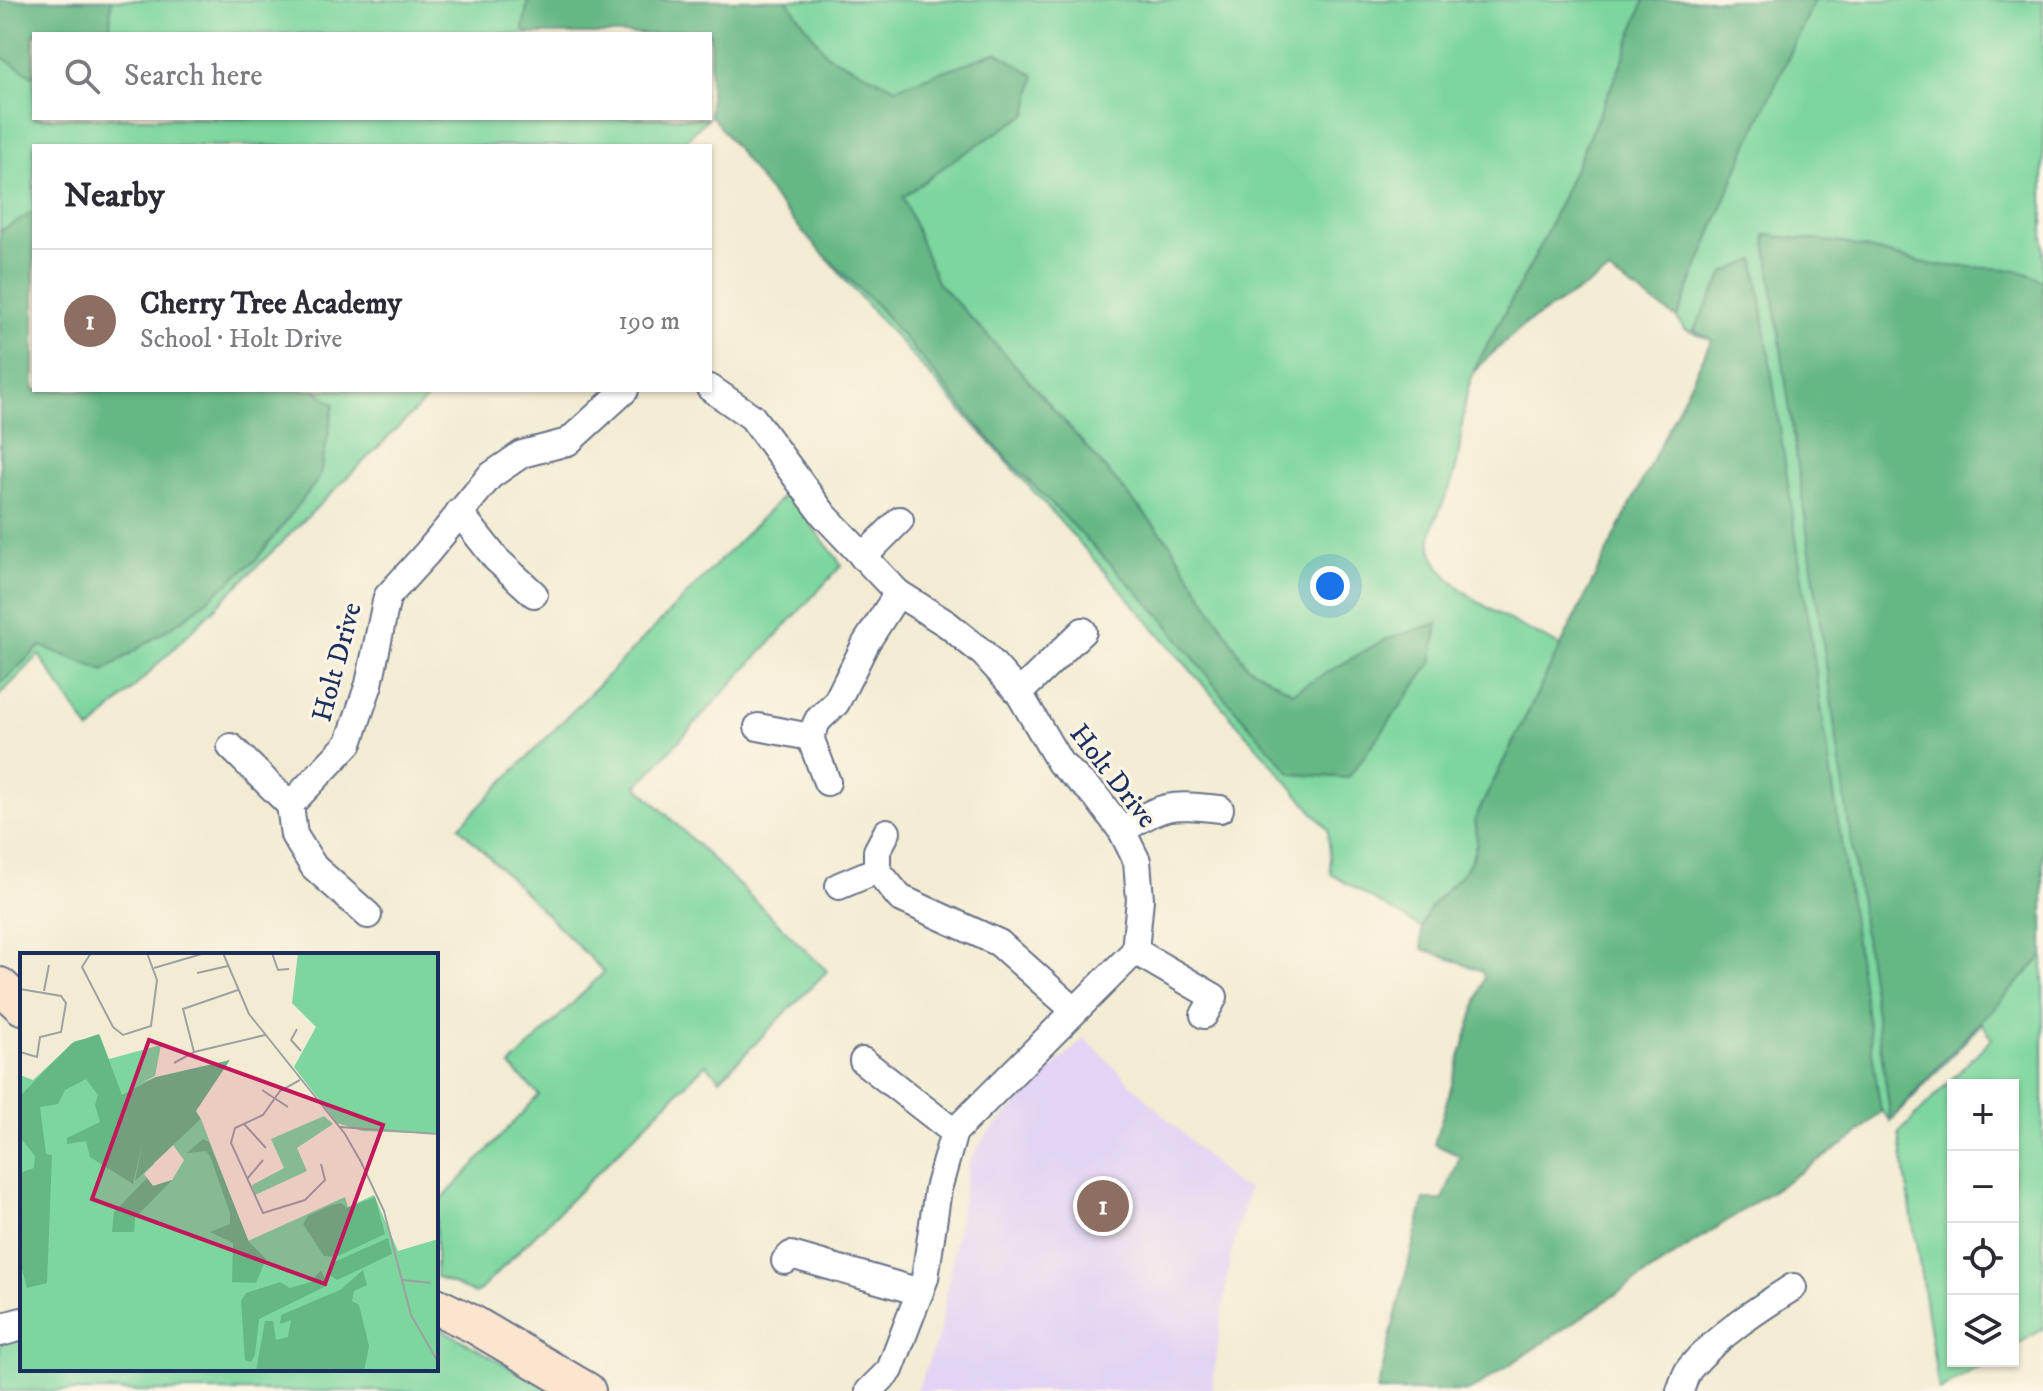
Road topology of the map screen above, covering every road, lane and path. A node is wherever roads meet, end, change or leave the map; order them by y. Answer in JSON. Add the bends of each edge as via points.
{"nodes":[{"id":1,"x":712,"y":389,"type":"edge"},
{"id":2,"x":623,"y":392,"type":"edge"},
{"id":3,"x":459,"y":512,"type":"junction"},
{"id":4,"x":900,"y":520,"type":"dead end"},
{"id":5,"x":863,"y":557,"type":"junction"},
{"id":6,"x":898,"y":593,"type":"junction"},
{"id":7,"x":534,"y":594,"type":"dead end"},
{"id":8,"x":1083,"y":631,"type":"dead end"},
{"id":9,"x":1019,"y":693,"type":"junction"},
{"id":10,"x":758,"y":727,"type":"dead end"},
{"id":11,"x":810,"y":737,"type":"junction"},
{"id":12,"x":231,"y":747,"type":"dead end"},
{"id":13,"x":827,"y":782,"type":"dead end"},
{"id":14,"x":290,"y":805,"type":"junction"},
{"id":15,"x":1220,"y":809,"type":"dead end"},
{"id":16,"x":1122,"y":831,"type":"junction"},
{"id":17,"x":887,"y":832,"type":"dead end"},
{"id":18,"x":877,"y":870,"type":"junction"},
{"id":19,"x":839,"y":886,"type":"dead end"},
{"id":20,"x":368,"y":915,"type":"dead end"},
{"id":21,"x":1135,"y":951,"type":"junction"},
{"id":22,"x":0,"y":986,"type":"edge"},
{"id":23,"x":20,"y":1004,"type":"edge"},
{"id":24,"x":1074,"y":1010,"type":"junction"},
{"id":25,"x":1204,"y":1015,"type":"dead end"},
{"id":26,"x":863,"y":1061,"type":"dead end"},
{"id":27,"x":954,"y":1132,"type":"junction"},
{"id":28,"x":793,"y":1252,"type":"dead end"},
{"id":29,"x":1793,"y":1287,"type":"dead end"},
{"id":30,"x":920,"y":1292,"type":"junction"},
{"id":31,"x":438,"y":1307,"type":"edge"},
{"id":32,"x":20,"y":1325,"type":"edge"},
{"id":33,"x":0,"y":1330,"type":"edge"},
{"id":34,"x":587,"y":1391,"type":"edge"},
{"id":35,"x":869,"y":1391,"type":"edge"},
{"id":36,"x":1680,"y":1391,"type":"edge"}],
"edges":[{"from":1,"to":5,"type":"street","name":"Holt Drive","via":[[752,417],[824,515]]},
{"from":2,"to":3,"type":"street","name":"Holt Drive","via":[[568,442],[522,454],[490,476]]},
{"from":3,"to":7,"type":"street","via":[[496,559]]},
{"from":3,"to":14,"type":"street","name":"Holt Drive","via":[[387,597],[369,684],[349,743]]},
{"from":4,"to":5,"type":"street"},
{"from":5,"to":6,"type":"street","name":"Holt Drive"},
{"from":6,"to":9,"type":"street","name":"Holt Drive","via":[[984,654]]},
{"from":6,"to":11,"type":"street","via":[[836,703]]},
{"from":8,"to":9,"type":"street"},
{"from":9,"to":16,"type":"street","name":"Holt Drive","via":[[1060,763],[1095,795]]},
{"from":10,"to":11,"type":"street"},
{"from":11,"to":13,"type":"street"},
{"from":12,"to":14,"type":"street"},
{"from":14,"to":20,"type":"street","via":[[294,835],[314,867]]},
{"from":15,"to":16,"type":"street","via":[[1153,810]]},
{"from":16,"to":21,"type":"street","name":"Holt Drive","via":[[1137,861]]},
{"from":17,"to":18,"type":"street","via":[[877,851]]},
{"from":18,"to":19,"type":"street"},
{"from":18,"to":24,"type":"street","via":[[900,898],[999,943]]},
{"from":21,"to":24,"type":"street"},
{"from":21,"to":25,"type":"street","via":[[1214,997]]},
{"from":22,"to":23,"type":"main road"},
{"from":24,"to":27,"type":"street"},
{"from":26,"to":27,"type":"street","via":[[892,1078]]},
{"from":27,"to":30,"type":"street"},
{"from":28,"to":30,"type":"street"},
{"from":29,"to":36,"type":"street","via":[[1751,1314],[1688,1370]]},
{"from":30,"to":35,"type":"street","via":[[890,1370]]},
{"from":31,"to":34,"type":"main road"},
{"from":32,"to":33,"type":"street"}]}
